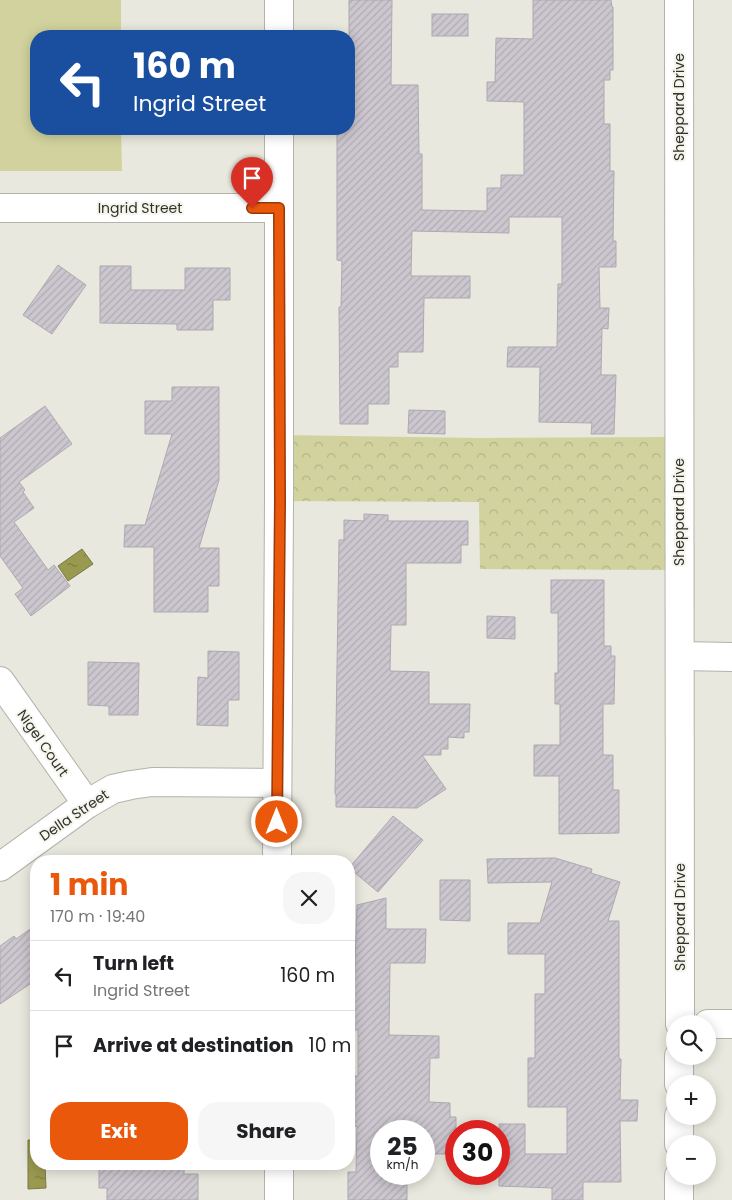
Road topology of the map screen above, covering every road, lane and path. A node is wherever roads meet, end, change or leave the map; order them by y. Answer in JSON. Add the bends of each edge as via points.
{"nodes":[{"id":1,"x":279,"y":0,"type":"edge"},
{"id":2,"x":679,"y":0,"type":"edge"},
{"id":3,"x":280,"y":30,"type":"edge"},
{"id":4,"x":279,"y":135,"type":"edge"},
{"id":5,"x":0,"y":208,"type":"edge"},
{"id":6,"x":279,"y":208,"type":"junction"},
{"id":7,"x":680,"y":656,"type":"junction"},
{"id":8,"x":732,"y":656,"type":"edge"},
{"id":9,"x":0,"y":681,"type":"edge"},
{"id":10,"x":277,"y":783,"type":"junction"},
{"id":11,"x":87,"y":804,"type":"junction"},
{"id":12,"x":277,"y":855,"type":"edge"},
{"id":13,"x":0,"y":867,"type":"edge"},
{"id":14,"x":680,"y":1015,"type":"edge"},
{"id":15,"x":716,"y":1024,"type":"edge"},
{"id":16,"x":732,"y":1024,"type":"edge"},
{"id":17,"x":279,"y":1170,"type":"edge"},
{"id":18,"x":679,"y":1185,"type":"edge"},
{"id":19,"x":279,"y":1200,"type":"edge"},
{"id":20,"x":679,"y":1200,"type":"edge"}],
"edges":[{"from":1,"to":3,"type":"street"},
{"from":2,"to":7,"type":"street","name":"Sheppard Drive"},
{"from":4,"to":6,"type":"street"},
{"from":5,"to":6,"type":"street","name":"Ingrid Street"},
{"from":6,"to":10,"type":"street"},
{"from":7,"to":8,"type":"street"},
{"from":7,"to":14,"type":"street","name":"Sheppard Drive"},
{"from":9,"to":11,"type":"street","name":"Nigel Court"},
{"from":10,"to":11,"type":"street","name":"Della Street","via":[[141,783],[112,790]]},
{"from":10,"to":12,"type":"street"},
{"from":11,"to":13,"type":"street","name":"Della Street"},
{"from":15,"to":16,"type":"street"},
{"from":17,"to":19,"type":"street"},
{"from":18,"to":20,"type":"street"}]}
